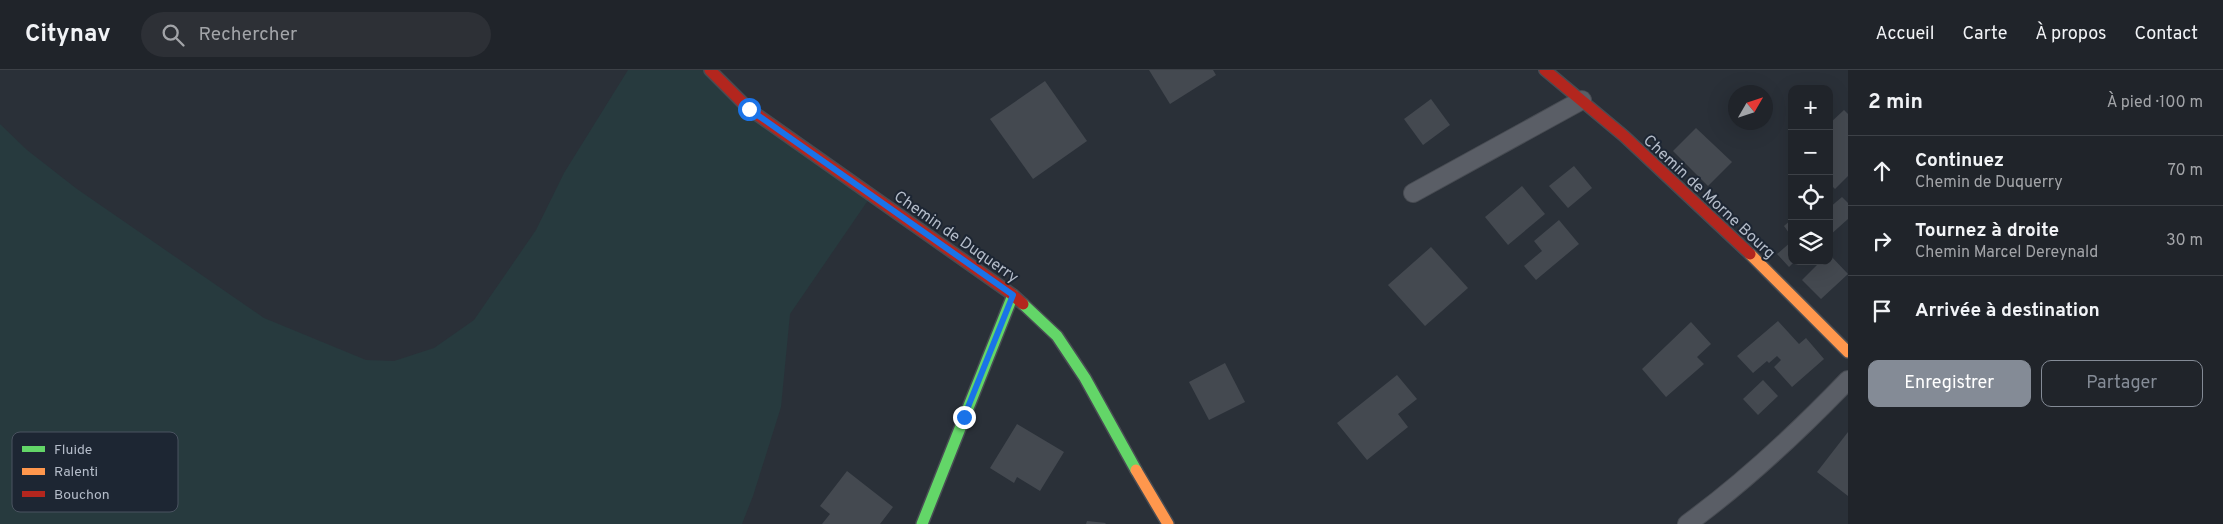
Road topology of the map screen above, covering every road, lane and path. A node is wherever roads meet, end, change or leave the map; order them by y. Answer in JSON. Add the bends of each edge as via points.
{"nodes":[{"id":1,"x":710,"y":70,"type":"edge"},
{"id":2,"x":1545,"y":70,"type":"edge"},
{"id":3,"x":1582,"y":100,"type":"junction"},
{"id":4,"x":1413,"y":192,"type":"dead end"},
{"id":5,"x":1013,"y":295,"type":"junction"},
{"id":6,"x":1848,"y":352,"type":"edge"},
{"id":7,"x":1848,"y":380,"type":"edge"},
{"id":8,"x":922,"y":524,"type":"edge"},
{"id":9,"x":1168,"y":524,"type":"edge"},
{"id":10,"x":1687,"y":524,"type":"edge"}],
"edges":[{"from":1,"to":5,"type":"street","name":"Chemin de Duquerry","via":[[749,109]]},
{"from":2,"to":3,"type":"street","name":"Chemin de Morne Bourg"},
{"from":3,"to":4,"type":"lane"},
{"from":3,"to":6,"type":"street","name":"Chemin de Morne Bourg","via":[[1735,239]]},
{"from":5,"to":8,"type":"street"},
{"from":5,"to":9,"type":"street","name":"Chemin de Duquerry","via":[[1056,336],[1085,378]]},
{"from":7,"to":10,"type":"lane","via":[[1729,494]]}]}
